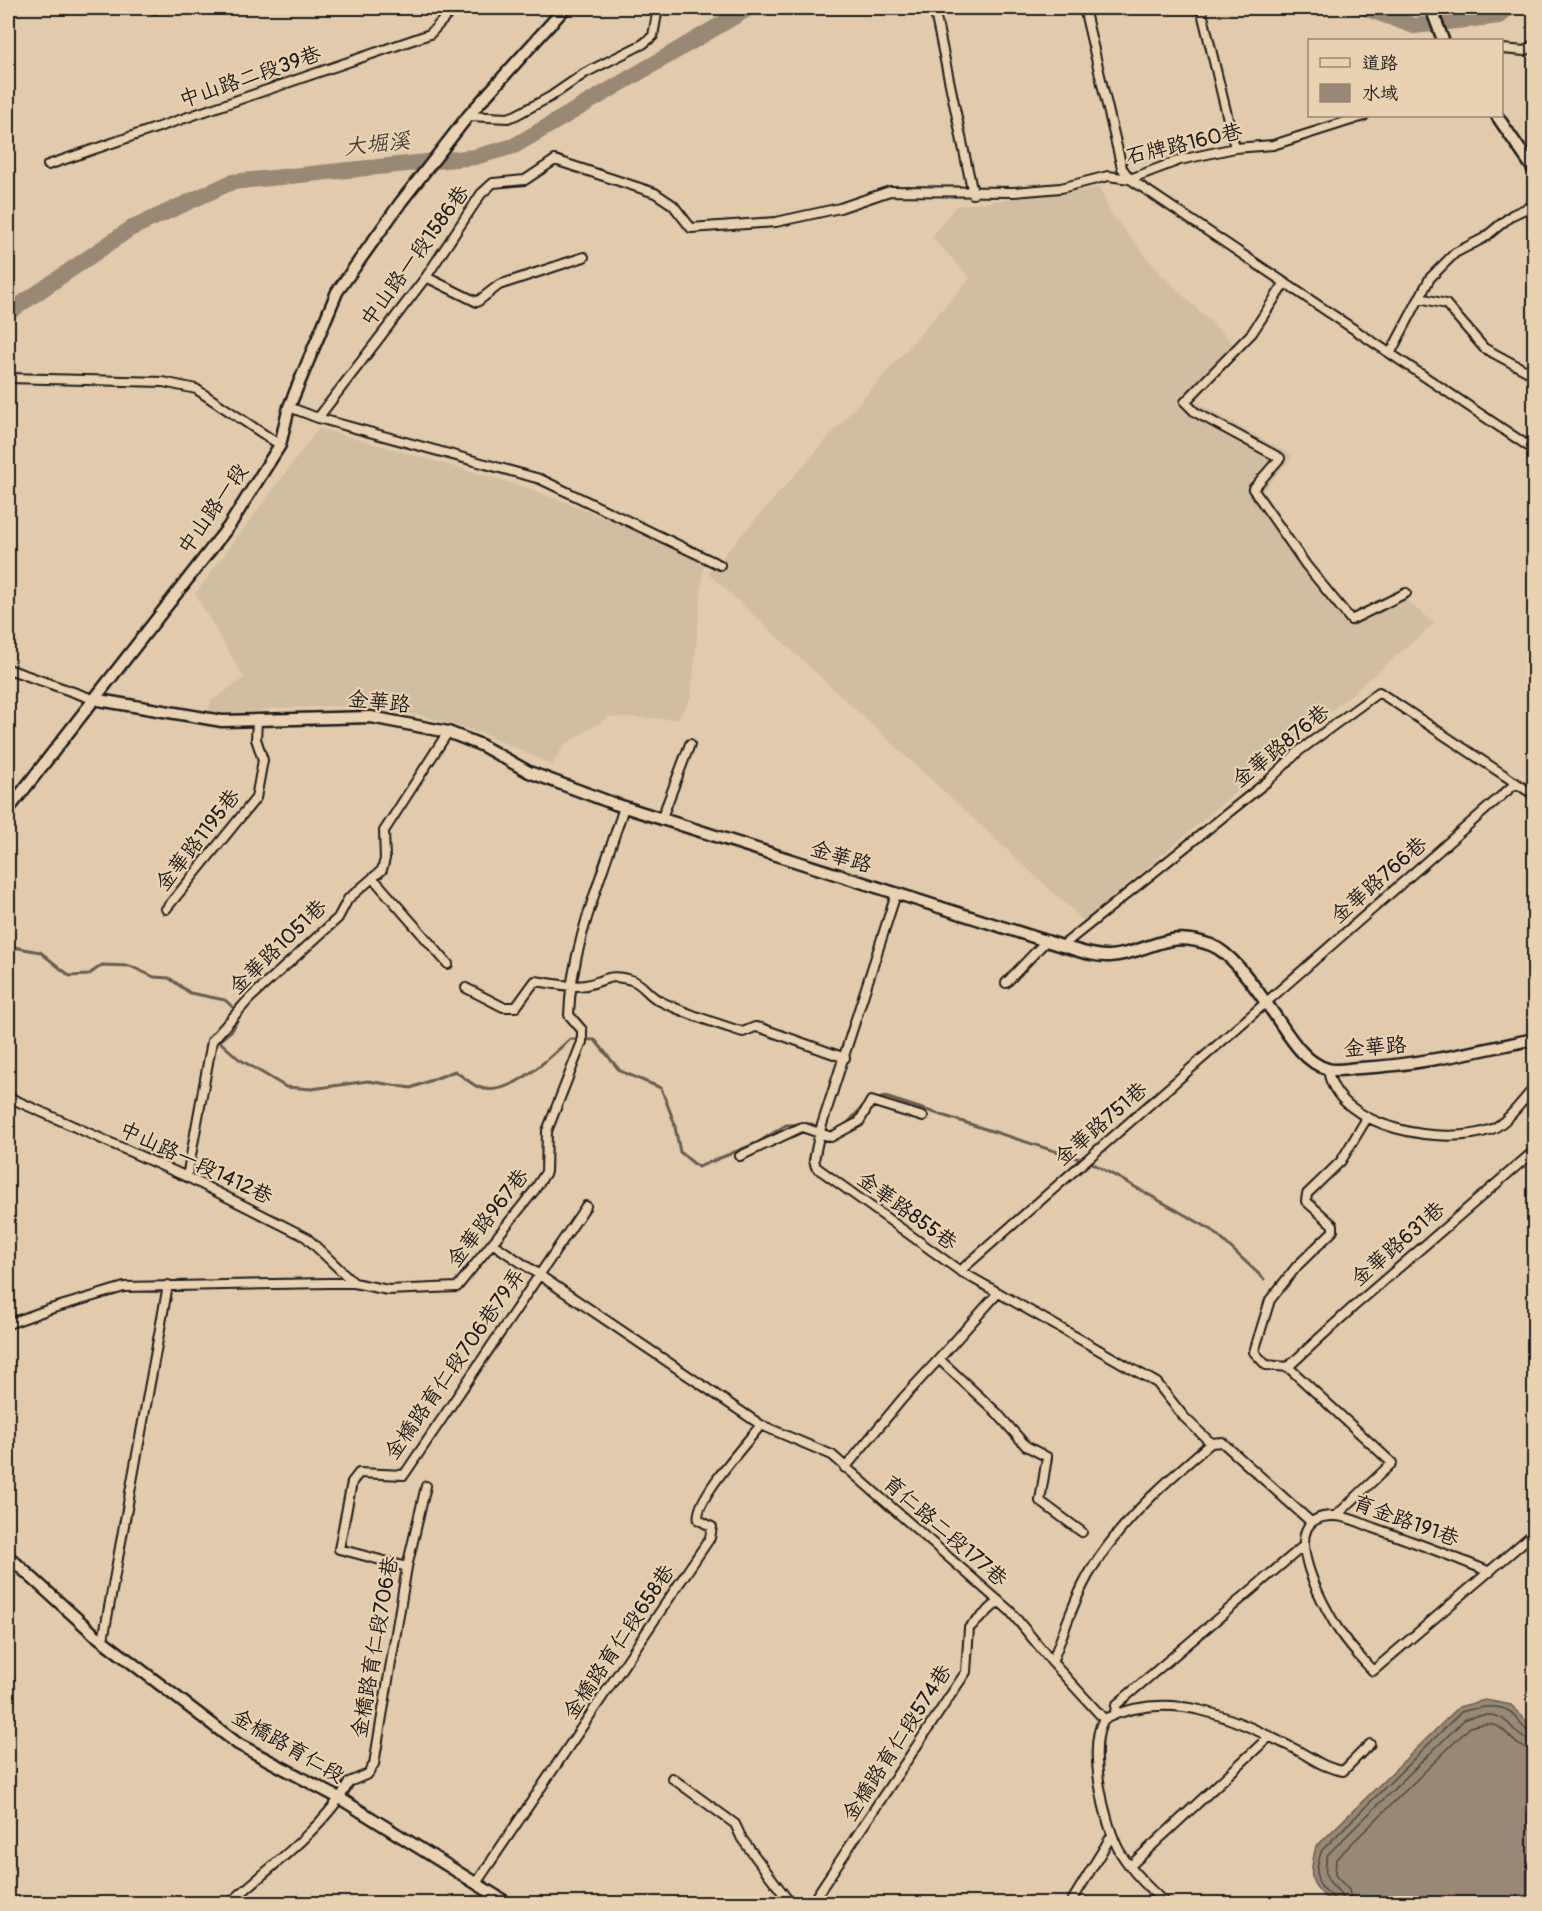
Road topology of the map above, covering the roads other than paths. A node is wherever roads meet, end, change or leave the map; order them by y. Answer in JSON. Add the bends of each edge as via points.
{"nodes":[{"id":1,"x":454,"y":8,"type":"edge"},
{"id":2,"x":565,"y":8,"type":"edge"},
{"id":3,"x":658,"y":8,"type":"edge"},
{"id":4,"x":934,"y":8,"type":"edge"},
{"id":5,"x":1084,"y":8,"type":"edge"},
{"id":6,"x":1201,"y":8,"type":"edge"},
{"id":7,"x":1431,"y":8,"type":"edge"},
{"id":8,"x":1443,"y":39,"type":"edge"},
{"id":9,"x":1534,"y":44,"type":"edge"},
{"id":10,"x":1503,"y":49,"type":"edge"},
{"id":11,"x":468,"y":116,"type":"junction"},
{"id":12,"x":1361,"y":117,"type":"edge"},
{"id":13,"x":1498,"y":117,"type":"edge"},
{"id":14,"x":1235,"y":148,"type":"junction"},
{"id":15,"x":48,"y":165,"type":"dead end"},
{"id":16,"x":1534,"y":170,"type":"edge"},
{"id":17,"x":1130,"y":179,"type":"junction"},
{"id":18,"x":973,"y":194,"type":"junction"},
{"id":19,"x":1534,"y":205,"type":"edge"},
{"id":20,"x":584,"y":257,"type":"dead end"},
{"id":21,"x":426,"y":277,"type":"junction"},
{"id":22,"x":1284,"y":284,"type":"junction"},
{"id":23,"x":1420,"y":298,"type":"junction"},
{"id":24,"x":1391,"y":352,"type":"junction"},
{"id":25,"x":1534,"y":375,"type":"edge"},
{"id":26,"x":8,"y":378,"type":"edge"},
{"id":27,"x":289,"y":407,"type":"junction"},
{"id":28,"x":318,"y":418,"type":"junction"},
{"id":29,"x":280,"y":445,"type":"junction"},
{"id":30,"x":1534,"y":450,"type":"edge"},
{"id":31,"x":720,"y":565,"type":"dead end"},
{"id":32,"x":1406,"y":593,"type":"dead end"},
{"id":33,"x":8,"y":669,"type":"edge"},
{"id":34,"x":93,"y":699,"type":"junction"},
{"id":35,"x":257,"y":722,"type":"junction"},
{"id":36,"x":448,"y":732,"type":"junction"},
{"id":37,"x":690,"y":744,"type":"dead end"},
{"id":38,"x":1516,"y":783,"type":"junction"},
{"id":39,"x":1534,"y":795,"type":"edge"},
{"id":40,"x":624,"y":807,"type":"junction"},
{"id":41,"x":8,"y":810,"type":"edge"},
{"id":42,"x":662,"y":820,"type":"junction"},
{"id":43,"x":373,"y":878,"type":"junction"},
{"id":44,"x":896,"y":894,"type":"junction"},
{"id":45,"x":166,"y":909,"type":"dead end"},
{"id":46,"x":1047,"y":940,"type":"junction"},
{"id":47,"x":1062,"y":946,"type":"junction"},
{"id":48,"x":447,"y":964,"type":"dead end"},
{"id":49,"x":1006,"y":983,"type":"dead end"},
{"id":50,"x":574,"y":985,"type":"junction"},
{"id":51,"x":466,"y":988,"type":"dead end"},
{"id":52,"x":1266,"y":1002,"type":"junction"},
{"id":53,"x":1534,"y":1039,"type":"edge"},
{"id":54,"x":845,"y":1058,"type":"junction"},
{"id":55,"x":1328,"y":1069,"type":"junction"},
{"id":56,"x":1534,"y":1088,"type":"edge"},
{"id":57,"x":8,"y":1097,"type":"edge"},
{"id":58,"x":923,"y":1117,"type":"dead end"},
{"id":59,"x":1367,"y":1118,"type":"junction"},
{"id":60,"x":821,"y":1129,"type":"junction"},
{"id":61,"x":1534,"y":1151,"type":"edge"},
{"id":62,"x":740,"y":1156,"type":"dead end"},
{"id":63,"x":187,"y":1177,"type":"junction"},
{"id":64,"x":586,"y":1206,"type":"dead end"},
{"id":65,"x":492,"y":1243,"type":"junction"},
{"id":66,"x":960,"y":1271,"type":"junction"},
{"id":67,"x":540,"y":1274,"type":"junction"},
{"id":68,"x":354,"y":1283,"type":"junction"},
{"id":69,"x":168,"y":1285,"type":"junction"},
{"id":70,"x":997,"y":1294,"type":"junction"},
{"id":71,"x":8,"y":1324,"type":"edge"},
{"id":72,"x":939,"y":1359,"type":"junction"},
{"id":73,"x":1288,"y":1367,"type":"junction"},
{"id":74,"x":761,"y":1425,"type":"junction"},
{"id":75,"x":1211,"y":1443,"type":"junction"},
{"id":76,"x":845,"y":1468,"type":"junction"},
{"id":77,"x":426,"y":1486,"type":"dead end"},
{"id":78,"x":1337,"y":1515,"type":"junction"},
{"id":79,"x":1311,"y":1522,"type":"junction"},
{"id":80,"x":1082,"y":1532,"type":"dead end"},
{"id":81,"x":1534,"y":1533,"type":"edge"},
{"id":82,"x":1302,"y":1547,"type":"junction"},
{"id":83,"x":8,"y":1556,"type":"edge"},
{"id":84,"x":406,"y":1567,"type":"junction"},
{"id":85,"x":1490,"y":1572,"type":"junction"},
{"id":86,"x":999,"y":1601,"type":"junction"},
{"id":87,"x":103,"y":1640,"type":"junction"},
{"id":88,"x":1052,"y":1662,"type":"junction"},
{"id":89,"x":1115,"y":1713,"type":"junction"},
{"id":90,"x":1104,"y":1719,"type":"junction"},
{"id":91,"x":1270,"y":1737,"type":"junction"},
{"id":92,"x":1370,"y":1744,"type":"dead end"},
{"id":93,"x":672,"y":1778,"type":"dead end"},
{"id":94,"x":341,"y":1799,"type":"junction"},
{"id":95,"x":1112,"y":1835,"type":"junction"},
{"id":96,"x":1130,"y":1866,"type":"junction"},
{"id":97,"x":477,"y":1882,"type":"junction"},
{"id":98,"x":229,"y":1904,"type":"edge"},
{"id":99,"x":509,"y":1904,"type":"edge"},
{"id":100,"x":791,"y":1904,"type":"edge"},
{"id":101,"x":811,"y":1904,"type":"edge"},
{"id":102,"x":1070,"y":1904,"type":"edge"},
{"id":103,"x":1166,"y":1904,"type":"edge"}],
"edges":[{"from":1,"to":15,"type":"street","name":"中山路二段39巷","via":[[430,34]]},
{"from":2,"to":11,"type":"street","name":"中山路一段"},
{"from":3,"to":11,"type":"street","via":[[652,36],[643,44],[516,115]]},
{"from":4,"to":18,"type":"street"},
{"from":5,"to":17,"type":"street","via":[[1122,168]]},
{"from":6,"to":14,"type":"street"},
{"from":7,"to":8,"type":"street"},
{"from":9,"to":10,"type":"street","via":[[1525,51]]},
{"from":11,"to":27,"type":"street","name":"中山路一段","via":[[337,292]]},
{"from":12,"to":14,"type":"street","name":"石牌路160巷","via":[[1274,145]]},
{"from":13,"to":16,"type":"street"},
{"from":14,"to":17,"type":"street","name":"石牌路160巷","via":[[1180,160]]},
{"from":17,"to":18,"type":"street","name":"石牌路160巷","via":[[1108,176],[1060,188]]},
{"from":17,"to":22,"type":"street"},
{"from":18,"to":21,"type":"street","name":"中山路一段1586巷","via":[[890,191],[840,208],[776,222],[691,228],[673,205],[655,193],[555,160],[525,180],[493,183],[481,194]]},
{"from":19,"to":23,"type":"street","via":[[1455,253],[1430,278]]},
{"from":20,"to":21,"type":"street","via":[[499,285],[477,302]]},
{"from":21,"to":28,"type":"street","name":"中山路一段1586巷"},
{"from":22,"to":24,"type":"street"},
{"from":22,"to":32,"type":"street","via":[[1252,333],[1185,402],[1195,412],[1280,458],[1253,489],[1306,566],[1351,620]]},
{"from":23,"to":24,"type":"street"},
{"from":23,"to":25,"type":"street","via":[[1446,304],[1484,348]]},
{"from":24,"to":30,"type":"street"},
{"from":26,"to":29,"type":"street","via":[[163,382],[196,389]]},
{"from":27,"to":28,"type":"street"},
{"from":27,"to":29,"type":"street","name":"中山路一段"},
{"from":28,"to":31,"type":"street","via":[[540,479]]},
{"from":29,"to":34,"type":"street","name":"中山路一段","via":[[229,526]]},
{"from":33,"to":34,"type":"street"},
{"from":34,"to":35,"type":"street","name":"金華路","via":[[222,721]]},
{"from":34,"to":41,"type":"street","name":"中山路一段"},
{"from":35,"to":36,"type":"street","name":"金華路","via":[[371,717]]},
{"from":35,"to":45,"type":"street","name":"金華路1195巷","via":[[256,740],[263,760],[256,798]]},
{"from":36,"to":40,"type":"street","name":"金華路","via":[[529,772]]},
{"from":36,"to":43,"type":"street","name":"金華路1051巷","via":[[384,831],[386,859]]},
{"from":37,"to":42,"type":"street"},
{"from":38,"to":39,"type":"street","name":"金華路876巷"},
{"from":38,"to":47,"type":"street","name":"金華路876巷","via":[[1379,692],[1299,752]]},
{"from":38,"to":52,"type":"street","name":"金華路766巷"},
{"from":40,"to":42,"type":"street","name":"金華路"},
{"from":40,"to":50,"type":"street","name":"金華路967巷","via":[[585,929]]},
{"from":42,"to":44,"type":"street","name":"金華路"},
{"from":43,"to":48,"type":"street"},
{"from":43,"to":63,"type":"street","name":"金華路1051巷","via":[[348,898],[338,918],[249,999],[212,1041]]},
{"from":44,"to":46,"type":"street","name":"金華路"},
{"from":44,"to":54,"type":"street","name":"金華路855巷"},
{"from":46,"to":47,"type":"street","name":"金華路"},
{"from":46,"to":49,"type":"street"},
{"from":47,"to":52,"type":"street","name":"金華路","via":[[1113,956],[1170,938],[1197,941],[1214,946]]},
{"from":50,"to":51,"type":"street","via":[[535,981],[516,1007],[503,1007]]},
{"from":50,"to":54,"type":"street","via":[[586,985],[605,976],[631,979],[658,1001],[718,1024],[743,1032],[761,1028]]},
{"from":50,"to":65,"type":"street","name":"金華路967巷","via":[[569,1015],[582,1030],[582,1042],[547,1131],[546,1172]]},
{"from":52,"to":55,"type":"street","name":"金華路","via":[[1296,1045]]},
{"from":52,"to":66,"type":"street","name":"金華路751巷"},
{"from":53,"to":55,"type":"street","name":"金華路","via":[[1423,1062]]},
{"from":54,"to":60,"type":"street","name":"金華路855巷"},
{"from":55,"to":59,"type":"street","via":[[1347,1104]]},
{"from":56,"to":59,"type":"street","via":[[1495,1128],[1459,1137],[1413,1134]]},
{"from":57,"to":63,"type":"street","name":"中山路一段1412巷"},
{"from":58,"to":60,"type":"street","via":[[871,1101],[859,1122],[831,1137]]},
{"from":59,"to":73,"type":"street","via":[[1341,1161],[1306,1194],[1306,1200],[1333,1225],[1333,1231],[1270,1300],[1254,1352],[1266,1365]]},
{"from":60,"to":62,"type":"street","via":[[802,1127]]},
{"from":60,"to":66,"type":"street","name":"金華路855巷","via":[[816,1167]]},
{"from":61,"to":73,"type":"street","name":"金華路631巷"},
{"from":63,"to":68,"type":"street","name":"中山路一段1412巷","via":[[306,1236]]},
{"from":64,"to":67,"type":"street","name":"金橋路育仁段706巷79弄"},
{"from":65,"to":67,"type":"street","name":"育仁路二段177巷"},
{"from":65,"to":68,"type":"street","name":"金華路967巷","via":[[457,1287],[388,1290]]},
{"from":66,"to":70,"type":"street","name":"金華路855巷"},
{"from":67,"to":74,"type":"street","name":"育仁路二段177巷"},
{"from":67,"to":84,"type":"street","name":"金橋路育仁段706巷79弄","via":[[404,1475],[359,1473],[352,1482],[339,1549]]},
{"from":68,"to":69,"type":"street","name":"金華路967巷"},
{"from":69,"to":71,"type":"street","name":"金華路967巷","via":[[124,1287]]},
{"from":69,"to":87,"type":"street"},
{"from":70,"to":72,"type":"street"},
{"from":70,"to":75,"type":"street","name":"金華路855巷","via":[[1157,1383],[1184,1418]]},
{"from":72,"to":76,"type":"street"},
{"from":72,"to":80,"type":"street","via":[[1026,1446],[1047,1457],[1040,1501]]},
{"from":73,"to":78,"type":"street","via":[[1392,1463]]},
{"from":74,"to":76,"type":"street","name":"育仁路二段177巷","via":[[832,1455]]},
{"from":74,"to":97,"type":"street","name":"金橋路育仁段658巷","via":[[700,1508],[699,1520],[712,1527],[710,1538]]},
{"from":75,"to":79,"type":"street","name":"金華路855巷","via":[[1222,1442]]},
{"from":75,"to":88,"type":"street","via":[[1148,1497],[1099,1558],[1081,1590]]},
{"from":76,"to":86,"type":"street","name":"育仁路二段177巷"},
{"from":77,"to":84,"type":"street","name":"金橋路育仁段706巷"},
{"from":78,"to":79,"type":"street","name":"育金路191巷"},
{"from":78,"to":85,"type":"street","name":"育金路191巷"},
{"from":79,"to":82,"type":"street","via":[[1304,1530]]},
{"from":81,"to":85,"type":"street"},
{"from":82,"to":85,"type":"street","via":[[1338,1631],[1373,1671]]},
{"from":82,"to":89,"type":"street","via":[[1116,1705]]},
{"from":83,"to":87,"type":"street","name":"金橋路育仁段"},
{"from":84,"to":94,"type":"street","name":"金橋路育仁段706巷","via":[[374,1764],[368,1774],[349,1782]]},
{"from":86,"to":88,"type":"street","name":"育仁路二段177巷"},
{"from":86,"to":101,"type":"street","name":"金橋路育仁段574巷","via":[[969,1628],[966,1672]]},
{"from":87,"to":94,"type":"street","name":"金橋路育仁段","via":[[238,1744]]},
{"from":88,"to":90,"type":"street","name":"育仁路二段177巷"},
{"from":89,"to":90,"type":"street"},
{"from":89,"to":91,"type":"street","via":[[1158,1704],[1184,1706],[1216,1714]]},
{"from":90,"to":95,"type":"street","via":[[1098,1729],[1100,1781]]},
{"from":91,"to":92,"type":"street","via":[[1326,1768],[1343,1771]]},
{"from":91,"to":96,"type":"street"},
{"from":93,"to":100,"type":"street","via":[[735,1824]]},
{"from":94,"to":97,"type":"street","name":"金橋路育仁段"},
{"from":94,"to":98,"type":"street","name":"金橋路育仁段706巷"},
{"from":95,"to":96,"type":"street"},
{"from":95,"to":102,"type":"street"},
{"from":96,"to":103,"type":"street"},
{"from":97,"to":99,"type":"street","name":"金橋路育仁段"}]}
